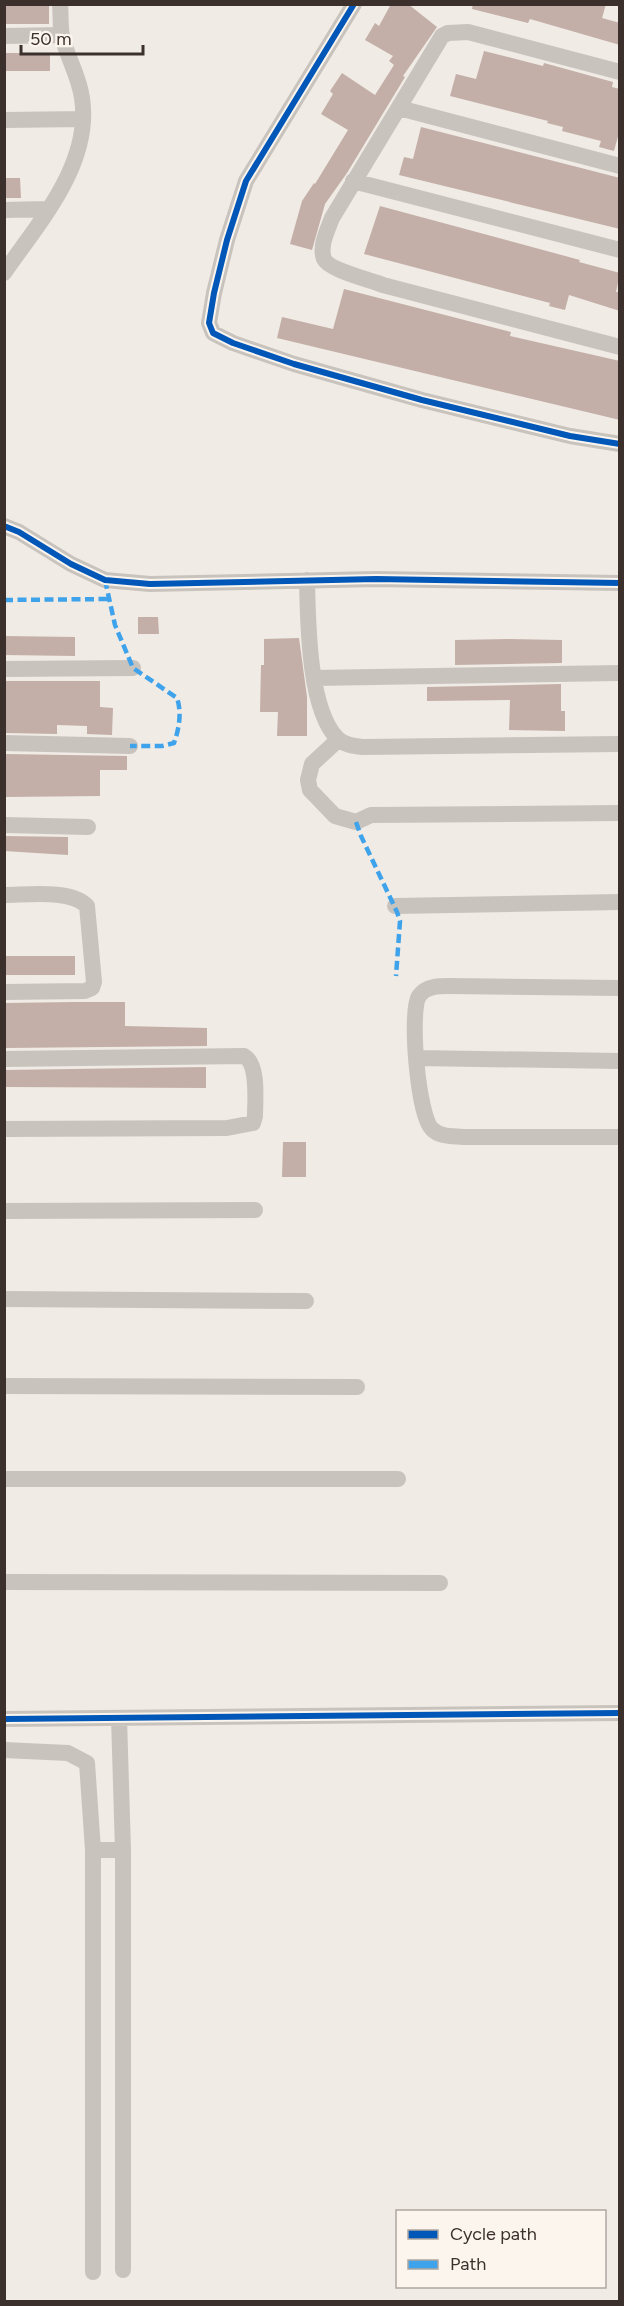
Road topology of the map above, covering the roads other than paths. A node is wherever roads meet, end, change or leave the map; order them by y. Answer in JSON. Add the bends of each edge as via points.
{"nodes":[{"id":1,"x":60,"y":4,"type":"edge"},
{"id":2,"x":354,"y":4,"type":"edge"},
{"id":3,"x":62,"y":35,"type":"junction"},
{"id":4,"x":4,"y":36,"type":"edge"},
{"id":5,"x":620,"y":72,"type":"edge"},
{"id":6,"x":399,"y":108,"type":"junction"},
{"id":7,"x":83,"y":119,"type":"junction"},
{"id":8,"x":4,"y":120,"type":"edge"},
{"id":9,"x":620,"y":166,"type":"edge"},
{"id":10,"x":353,"y":181,"type":"junction"},
{"id":11,"x":48,"y":209,"type":"junction"},
{"id":12,"x":4,"y":210,"type":"edge"},
{"id":13,"x":620,"y":250,"type":"edge"},
{"id":14,"x":4,"y":273,"type":"edge"},
{"id":15,"x":620,"y":347,"type":"edge"},
{"id":16,"x":620,"y":444,"type":"edge"},
{"id":17,"x":4,"y":526,"type":"edge"},
{"id":18,"x":307,"y":580,"type":"junction"},
{"id":19,"x":620,"y":583,"type":"edge"},
{"id":20,"x":133,"y":668,"type":"dead end"},
{"id":21,"x":4,"y":669,"type":"edge"},
{"id":22,"x":620,"y":673,"type":"edge"},
{"id":23,"x":314,"y":678,"type":"junction"},
{"id":24,"x":338,"y":740,"type":"junction"},
{"id":25,"x":4,"y":742,"type":"edge"},
{"id":26,"x":620,"y":744,"type":"edge"},
{"id":27,"x":130,"y":746,"type":"dead end"},
{"id":28,"x":620,"y":813,"type":"edge"},
{"id":29,"x":4,"y":825,"type":"edge"},
{"id":30,"x":88,"y":827,"type":"dead end"},
{"id":31,"x":4,"y":895,"type":"edge"},
{"id":32,"x":620,"y":902,"type":"edge"},
{"id":33,"x":395,"y":906,"type":"dead end"},
{"id":34,"x":620,"y":988,"type":"edge"},
{"id":35,"x":4,"y":992,"type":"edge"},
{"id":36,"x":416,"y":1058,"type":"junction"},
{"id":37,"x":4,"y":1059,"type":"edge"},
{"id":38,"x":620,"y":1061,"type":"edge"},
{"id":39,"x":4,"y":1129,"type":"edge"},
{"id":40,"x":620,"y":1137,"type":"edge"},
{"id":41,"x":255,"y":1210,"type":"dead end"},
{"id":42,"x":4,"y":1211,"type":"edge"},
{"id":43,"x":4,"y":1299,"type":"edge"},
{"id":44,"x":306,"y":1301,"type":"dead end"},
{"id":45,"x":4,"y":1386,"type":"edge"},
{"id":46,"x":357,"y":1387,"type":"dead end"},
{"id":47,"x":4,"y":1479,"type":"edge"},
{"id":48,"x":399,"y":1479,"type":"dead end"},
{"id":49,"x":4,"y":1581,"type":"edge"},
{"id":50,"x":440,"y":1583,"type":"dead end"},
{"id":51,"x":620,"y":1713,"type":"edge"},
{"id":52,"x":118,"y":1718,"type":"junction"},
{"id":53,"x":4,"y":1719,"type":"edge"},
{"id":54,"x":4,"y":1750,"type":"edge"},
{"id":55,"x":93,"y":1850,"type":"junction"},
{"id":56,"x":123,"y":1850,"type":"junction"},
{"id":57,"x":94,"y":2146,"type":"junction"},
{"id":58,"x":123,"y":2146,"type":"junction"},
{"id":59,"x":123,"y":2270,"type":"dead end"},
{"id":60,"x":93,"y":2272,"type":"dead end"}],
"edges":[{"from":1,"to":3,"type":"street"},
{"from":2,"to":16,"type":"street","via":[[246,181],[214,293],[209,323],[213,333],[294,364],[422,400],[570,436]]},
{"from":3,"to":4,"type":"street"},
{"from":3,"to":7,"type":"street","via":[[82,94]]},
{"from":5,"to":6,"type":"street","via":[[491,37],[448,33],[435,46]]},
{"from":6,"to":9,"type":"street"},
{"from":6,"to":10,"type":"street"},
{"from":7,"to":8,"type":"street"},
{"from":7,"to":11,"type":"street","via":[[72,167]]},
{"from":10,"to":13,"type":"street"},
{"from":10,"to":15,"type":"street","via":[[325,238],[323,254],[327,264],[383,285]]},
{"from":11,"to":12,"type":"street"},
{"from":11,"to":14,"type":"street"},
{"from":17,"to":18,"type":"street","via":[[105,580],[150,584]]},
{"from":18,"to":19,"type":"street"},
{"from":18,"to":23,"type":"street"},
{"from":20,"to":21,"type":"street"},
{"from":22,"to":23,"type":"street"},
{"from":23,"to":24,"type":"street","via":[[324,719]]},
{"from":24,"to":26,"type":"street","via":[[363,747]]},
{"from":24,"to":28,"type":"street","via":[[312,764],[310,790],[335,816],[356,822],[371,816]]},
{"from":25,"to":27,"type":"street"},
{"from":29,"to":30,"type":"street"},
{"from":31,"to":35,"type":"street","via":[[68,896],[82,901],[87,906],[94,982],[85,991]]},
{"from":32,"to":33,"type":"street"},
{"from":34,"to":36,"type":"street","via":[[432,988],[418,1000]]},
{"from":36,"to":38,"type":"street"},
{"from":36,"to":40,"type":"street","via":[[424,1115],[438,1134]]},
{"from":37,"to":39,"type":"street","via":[[244,1056],[254,1069],[255,1116],[253,1123],[227,1128]]},
{"from":41,"to":42,"type":"street"},
{"from":43,"to":44,"type":"street"},
{"from":45,"to":46,"type":"street"},
{"from":47,"to":48,"type":"street"},
{"from":49,"to":50,"type":"street"},
{"from":51,"to":52,"type":"street"},
{"from":52,"to":53,"type":"street"},
{"from":52,"to":56,"type":"street"},
{"from":54,"to":55,"type":"street","via":[[68,1753],[87,1763]]},
{"from":55,"to":56,"type":"street"},
{"from":55,"to":57,"type":"street"},
{"from":56,"to":58,"type":"street"},
{"from":57,"to":58,"type":"street"},
{"from":57,"to":60,"type":"street"},
{"from":58,"to":59,"type":"street"}]}
